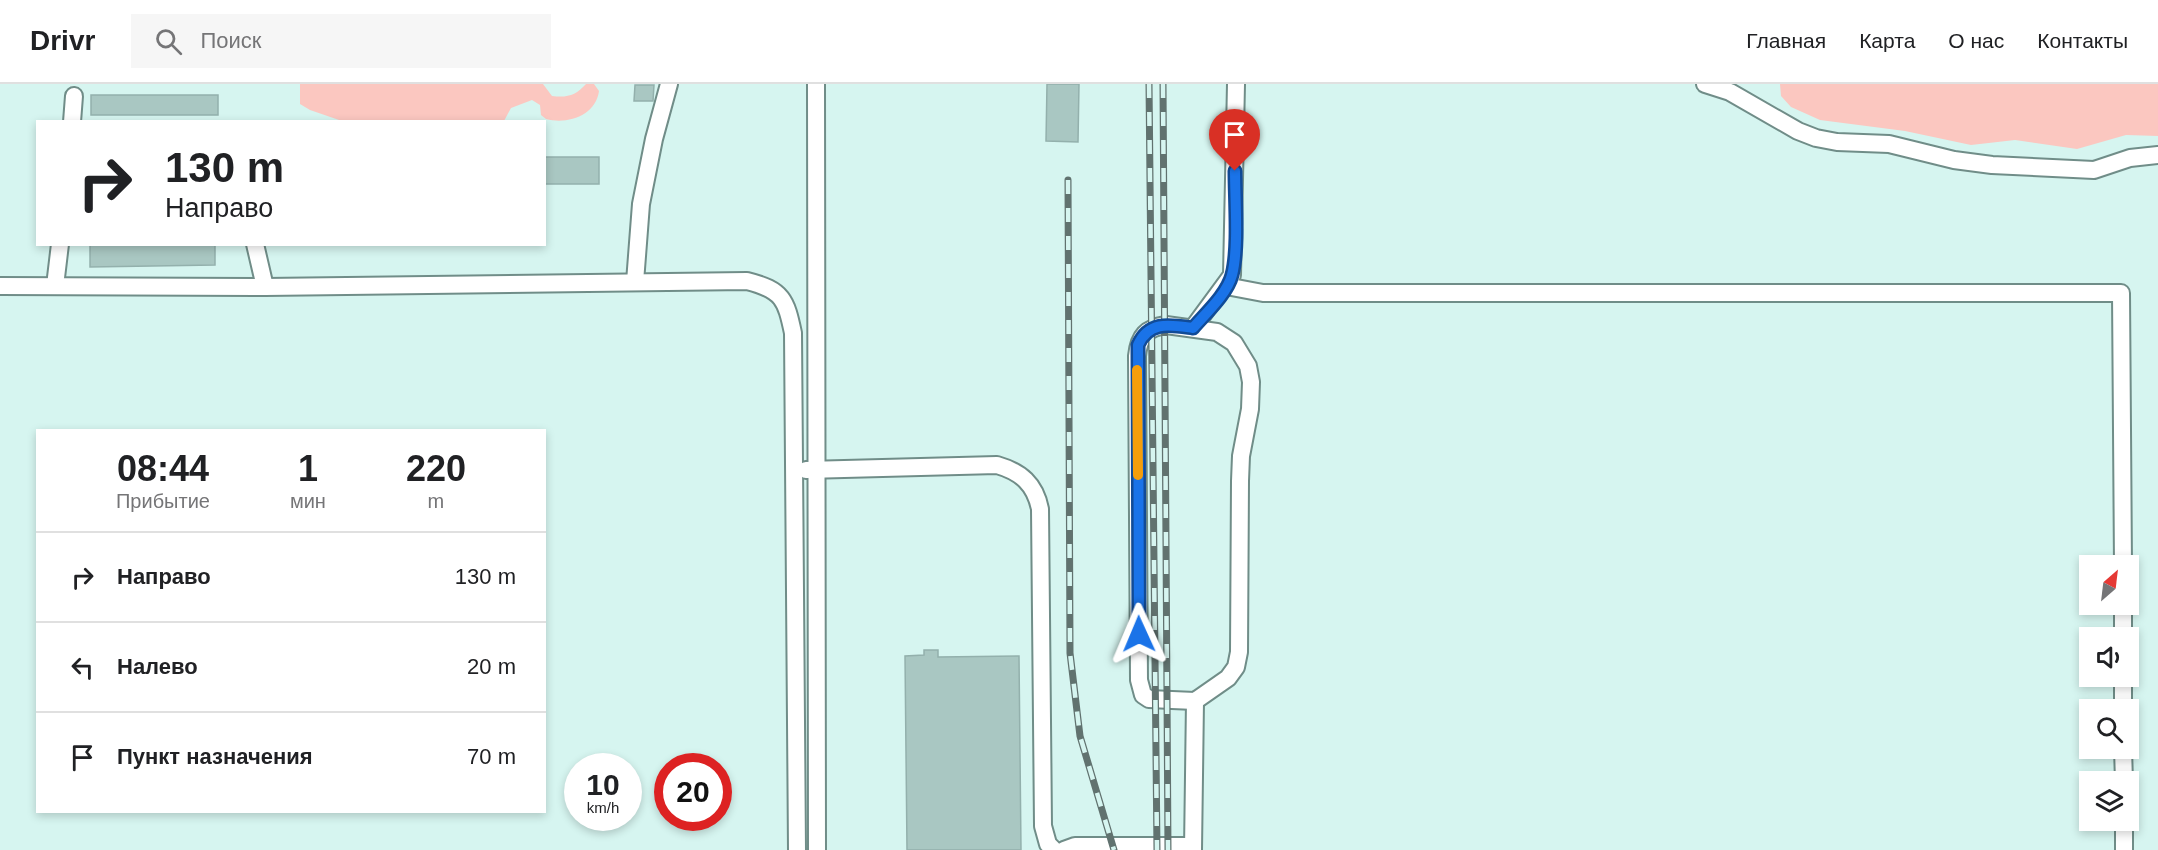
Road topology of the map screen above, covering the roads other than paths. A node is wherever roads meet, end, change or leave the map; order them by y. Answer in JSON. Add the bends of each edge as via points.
{"nodes":[{"id":1,"x":669,"y":84,"type":"edge"},
{"id":2,"x":816,"y":84,"type":"edge"},
{"id":3,"x":1236,"y":84,"type":"edge"},
{"id":4,"x":1705,"y":84,"type":"edge"},
{"id":5,"x":74,"y":96,"type":"dead end"},
{"id":6,"x":72,"y":120,"type":"edge"},
{"id":7,"x":2158,"y":154,"type":"edge"},
{"id":8,"x":60,"y":246,"type":"edge"},
{"id":9,"x":255,"y":246,"type":"edge"},
{"id":10,"x":635,"y":282,"type":"junction"},
{"id":11,"x":0,"y":286,"type":"edge"},
{"id":12,"x":56,"y":286,"type":"junction"},
{"id":13,"x":1226,"y":286,"type":"junction"},
{"id":14,"x":265,"y":287,"type":"junction"},
{"id":15,"x":1193,"y":328,"type":"junction"},
{"id":16,"x":794,"y":470,"type":"junction"},
{"id":17,"x":816,"y":470,"type":"junction"},
{"id":18,"x":2123,"y":555,"type":"edge"},
{"id":19,"x":1195,"y":701,"type":"junction"},
{"id":20,"x":2124,"y":831,"type":"edge"},
{"id":21,"x":1193,"y":848,"type":"edge"},
{"id":22,"x":797,"y":850,"type":"edge"},
{"id":23,"x":817,"y":850,"type":"edge"},
{"id":24,"x":1054,"y":850,"type":"edge"},
{"id":25,"x":1064,"y":850,"type":"edge"},
{"id":26,"x":2124,"y":850,"type":"edge"}],
"edges":[{"from":1,"to":10,"type":"street","via":[[641,204]]},
{"from":2,"to":17,"type":"street"},
{"from":3,"to":13,"type":"street","via":[[1234,259]]},
{"from":4,"to":7,"type":"street","via":[[1730,92],[1807,135],[1837,142],[1889,144],[1992,165],[2094,170]]},
{"from":5,"to":6,"type":"street"},
{"from":8,"to":12,"type":"street"},
{"from":9,"to":14,"type":"street"},
{"from":10,"to":14,"type":"street"},
{"from":10,"to":16,"type":"street","via":[[747,281],[778,294],[787,305],[793,333],[788,417]]},
{"from":11,"to":12,"type":"street"},
{"from":12,"to":14,"type":"street"},
{"from":13,"to":15,"type":"street"},
{"from":13,"to":18,"type":"street","via":[[1263,292],[2121,293]]},
{"from":15,"to":19,"type":"street","via":[[1217,332],[1234,343],[1242,352],[1251,382],[1240,481],[1239,652],[1236,667],[1228,678]]},
{"from":15,"to":19,"type":"street","via":[[1153,327],[1143,334],[1137,356],[1140,689],[1149,699]]},
{"from":16,"to":17,"type":"street"},
{"from":16,"to":22,"type":"street"},
{"from":17,"to":23,"type":"street"},
{"from":17,"to":24,"type":"street","via":[[997,465],[1018,473],[1033,488],[1040,509],[1042,826]]},
{"from":19,"to":21,"type":"street"},
{"from":20,"to":26,"type":"street"},
{"from":21,"to":25,"type":"street","via":[[1075,846]]}]}
